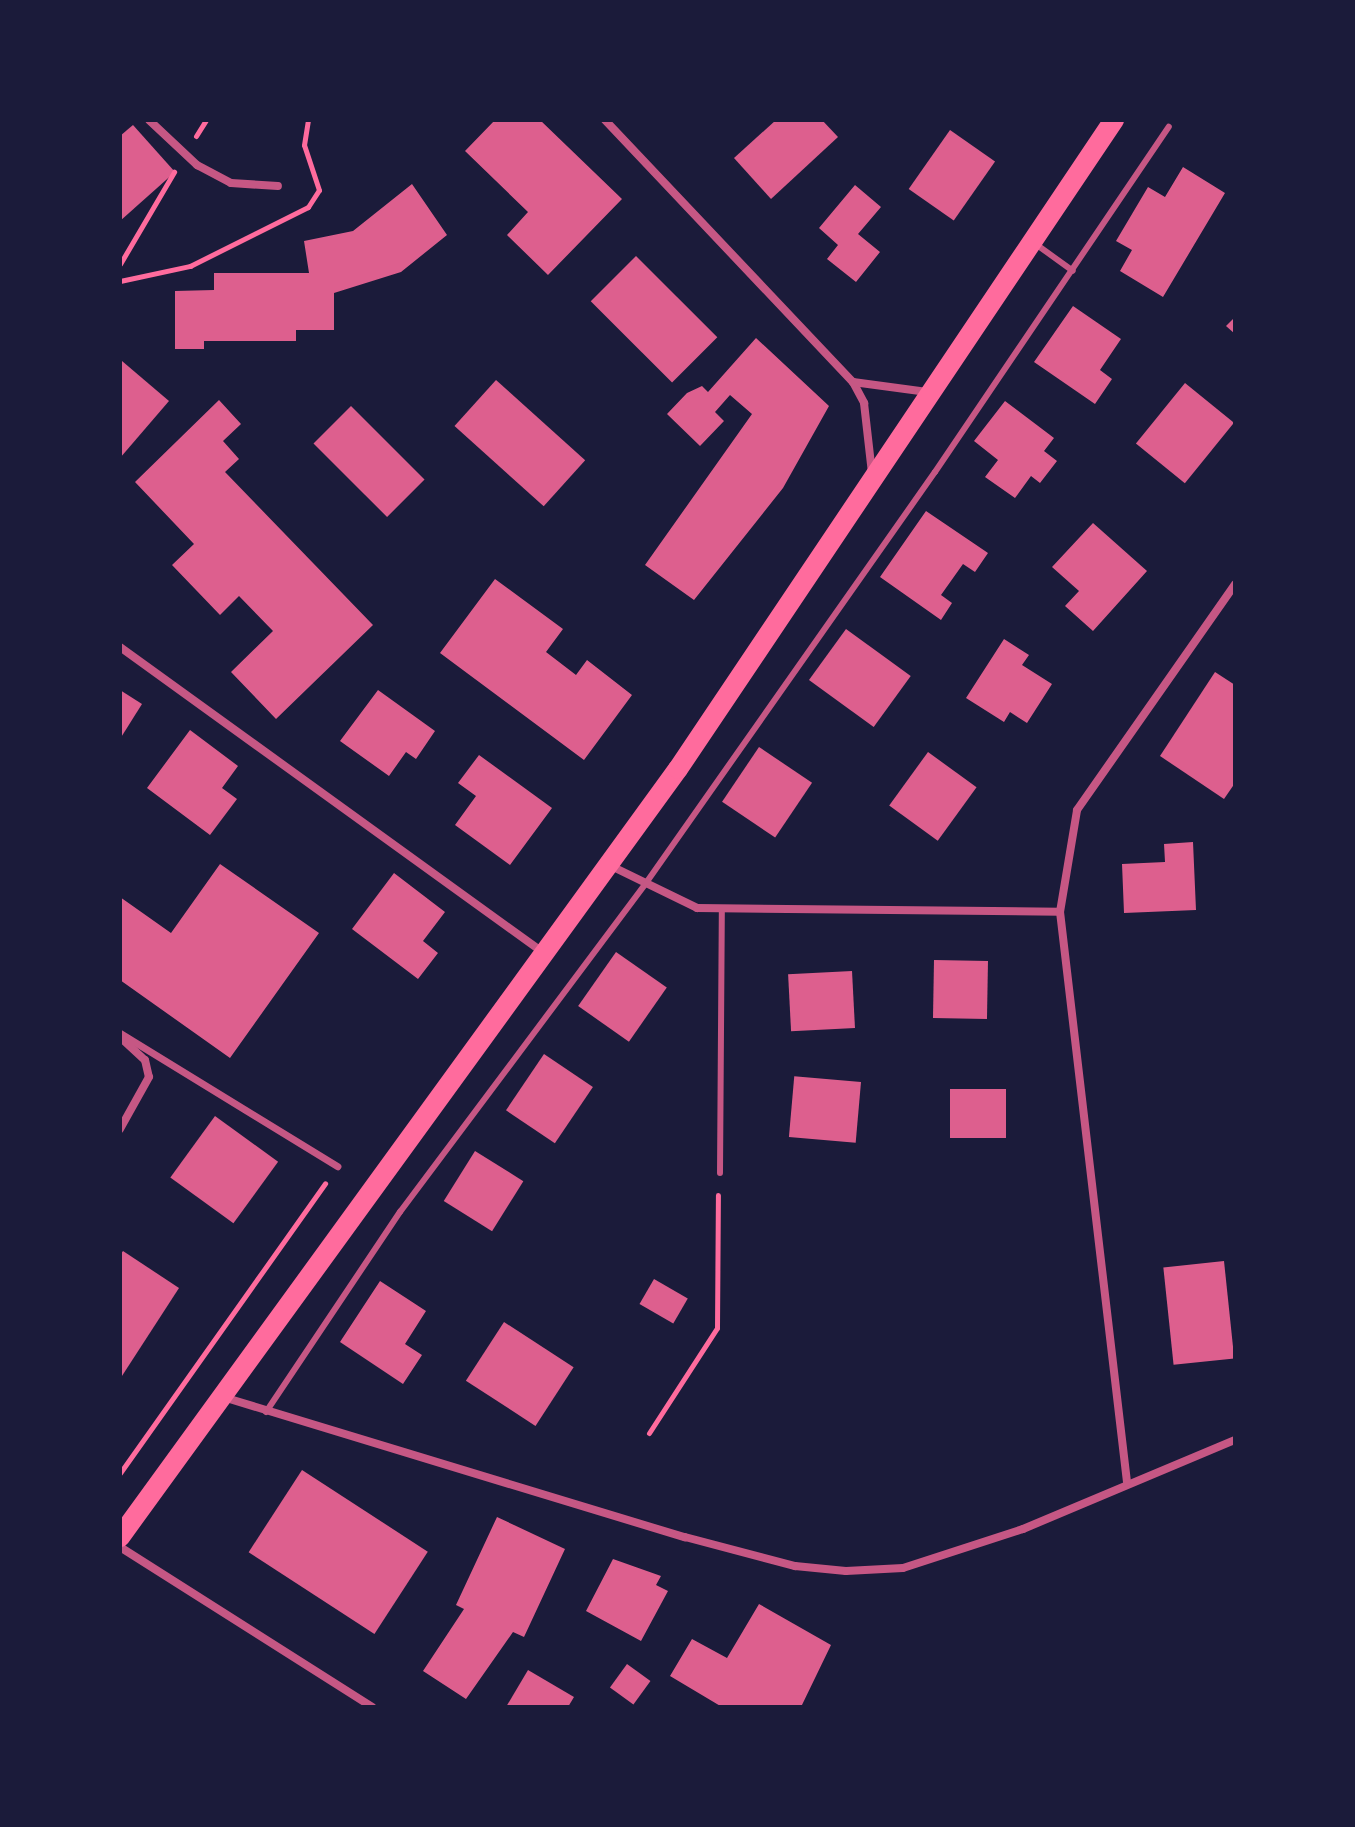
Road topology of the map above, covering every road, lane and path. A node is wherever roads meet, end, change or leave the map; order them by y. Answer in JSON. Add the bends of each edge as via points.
{"nodes":[{"id":1,"x":149,"y":120,"type":"edge"},
{"id":2,"x":206,"y":120,"type":"edge"},
{"id":3,"x":308,"y":120,"type":"edge"},
{"id":4,"x":605,"y":120,"type":"edge"},
{"id":5,"x":1114,"y":120,"type":"edge"},
{"id":6,"x":1169,"y":127,"type":"dead end"},
{"id":7,"x":185,"y":155,"type":"junction"},
{"id":8,"x":278,"y":186,"type":"dead end"},
{"id":9,"x":1035,"y":243,"type":"junction"},
{"id":10,"x":120,"y":264,"type":"edge"},
{"id":11,"x":1073,"y":271,"type":"junction"},
{"id":12,"x":120,"y":281,"type":"edge"},
{"id":13,"x":853,"y":382,"type":"junction"},
{"id":14,"x":935,"y":391,"type":"junction"},
{"id":15,"x":871,"y":485,"type":"junction"},
{"id":16,"x":1235,"y":584,"type":"edge"},
{"id":17,"x":120,"y":647,"type":"edge"},
{"id":18,"x":608,"y":865,"type":"junction"},
{"id":19,"x":646,"y":883,"type":"junction"},
{"id":20,"x":722,"y":908,"type":"junction"},
{"id":21,"x":1060,"y":912,"type":"junction"},
{"id":22,"x":541,"y":951,"type":"junction"},
{"id":23,"x":120,"y":1035,"type":"edge"},
{"id":24,"x":120,"y":1129,"type":"edge"},
{"id":25,"x":337,"y":1166,"type":"joint"},
{"id":26,"x":720,"y":1173,"type":"joint"},
{"id":27,"x":222,"y":1397,"type":"junction"},
{"id":28,"x":266,"y":1412,"type":"junction"},
{"id":29,"x":649,"y":1433,"type":"dead end"},
{"id":30,"x":1235,"y":1440,"type":"edge"},
{"id":31,"x":120,"y":1473,"type":"edge"},
{"id":32,"x":1127,"y":1482,"type":"junction"},
{"id":33,"x":120,"y":1537,"type":"edge"},
{"id":34,"x":120,"y":1547,"type":"edge"},
{"id":35,"x":372,"y":1707,"type":"edge"}],
"edges":[{"from":1,"to":7,"type":"street"},
{"from":2,"to":7,"type":"path"},
{"from":3,"to":12,"type":"path","via":[[304,145],[319,190],[308,207],[190,266]]},
{"from":4,"to":13,"type":"street"},
{"from":5,"to":9,"type":"main road"},
{"from":6,"to":11,"type":"lane"},
{"from":7,"to":8,"type":"street","via":[[231,183]]},
{"from":7,"to":10,"type":"path"},
{"from":9,"to":11,"type":"lane"},
{"from":9,"to":14,"type":"main road"},
{"from":11,"to":19,"type":"lane"},
{"from":13,"to":14,"type":"street"},
{"from":13,"to":15,"type":"street","via":[[868,427]]},
{"from":14,"to":15,"type":"main road"},
{"from":15,"to":18,"type":"main road"},
{"from":16,"to":21,"type":"street","via":[[1077,810]]},
{"from":17,"to":22,"type":"street"},
{"from":18,"to":19,"type":"street"},
{"from":18,"to":22,"type":"main road"},
{"from":19,"to":20,"type":"street","via":[[697,908]]},
{"from":19,"to":28,"type":"lane","via":[[400,1212]]},
{"from":20,"to":21,"type":"street"},
{"from":20,"to":26,"type":"lane"},
{"from":21,"to":32,"type":"street"},
{"from":22,"to":27,"type":"main road"},
{"from":23,"to":24,"type":"street","via":[[145,1060],[149,1077]]},
{"from":23,"to":25,"type":"street"},
{"from":25,"to":31,"type":"path"},
{"from":26,"to":29,"type":"path","via":[[717,1328]]},
{"from":27,"to":28,"type":"street"},
{"from":27,"to":33,"type":"main road"},
{"from":28,"to":32,"type":"street","via":[[713,1544],[846,1571],[903,1568],[1023,1529]]},
{"from":30,"to":32,"type":"street"},
{"from":34,"to":35,"type":"street"}]}
